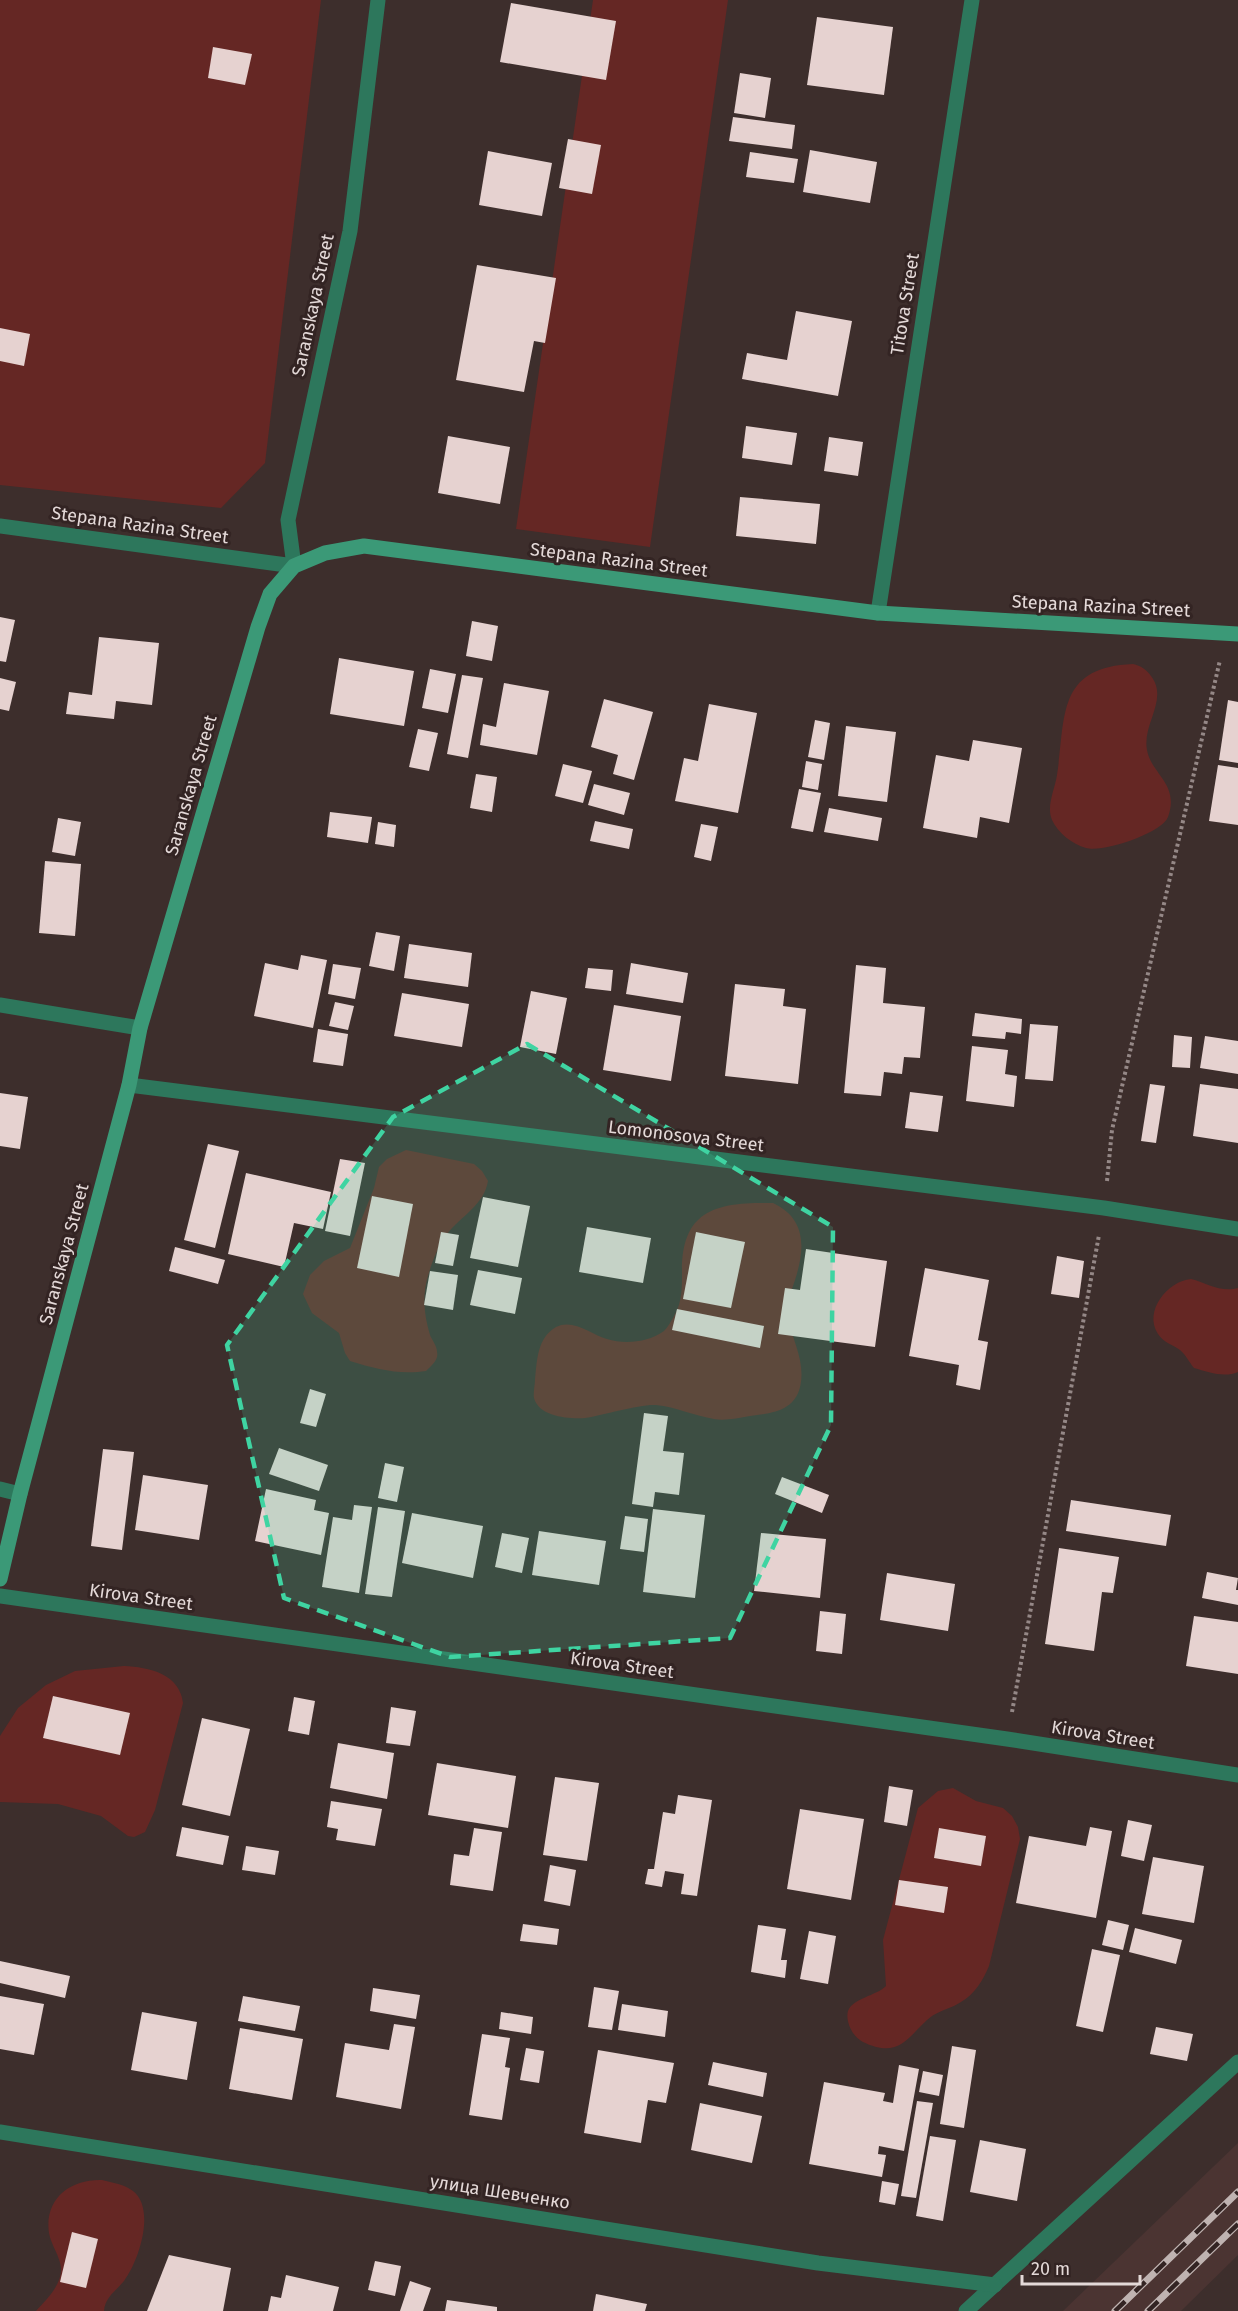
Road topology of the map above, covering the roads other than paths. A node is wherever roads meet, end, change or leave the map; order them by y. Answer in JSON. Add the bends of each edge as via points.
{"nodes":[{"id":1,"x":378,"y":0,"type":"edge"},
{"id":2,"x":972,"y":0,"type":"edge"},
{"id":3,"x":0,"y":526,"type":"edge"},
{"id":4,"x":294,"y":566,"type":"junction"},
{"id":5,"x":878,"y":613,"type":"junction"},
{"id":6,"x":1238,"y":634,"type":"edge"},
{"id":7,"x":0,"y":1005,"type":"edge"},
{"id":8,"x":140,"y":1028,"type":"junction"},
{"id":9,"x":129,"y":1085,"type":"junction"},
{"id":10,"x":1238,"y":1229,"type":"edge"},
{"id":11,"x":0,"y":1489,"type":"edge"},
{"id":12,"x":20,"y":1494,"type":"junction"},
{"id":13,"x":0,"y":1579,"type":"edge"},
{"id":14,"x":0,"y":1596,"type":"edge"},
{"id":15,"x":1238,"y":1775,"type":"edge"},
{"id":16,"x":1238,"y":2062,"type":"edge"},
{"id":17,"x":0,"y":2132,"type":"edge"},
{"id":18,"x":996,"y":2286,"type":"junction"},
{"id":19,"x":966,"y":2311,"type":"edge"}],
"edges":[{"from":1,"to":4,"type":"street","name":"Saranskaya Street","via":[[350,231],[288,520]]},
{"from":2,"to":5,"type":"street","name":"Titova Street"},
{"from":3,"to":4,"type":"street","name":"Stepana Razina Street"},
{"from":4,"to":5,"type":"street","name":"Stepana Razina Street","via":[[325,553],[364,546]]},
{"from":4,"to":8,"type":"street","name":"Saranskaya Street","via":[[270,594],[258,627]]},
{"from":5,"to":6,"type":"street","name":"Stepana Razina Street"},
{"from":7,"to":8,"type":"street"},
{"from":8,"to":9,"type":"street","name":"Saranskaya Street"},
{"from":9,"to":10,"type":"street","name":"Lomonosova Street","via":[[1104,1208]]},
{"from":9,"to":12,"type":"street","name":"Saranskaya Street"},
{"from":11,"to":12,"type":"street"},
{"from":12,"to":13,"type":"street","name":"Saranskaya Street"},
{"from":14,"to":15,"type":"street","name":"Kirova Street"},
{"from":16,"to":18,"type":"street"},
{"from":17,"to":18,"type":"street","name":"улица Шевченко","via":[[818,2263]]},
{"from":18,"to":19,"type":"street"}]}
